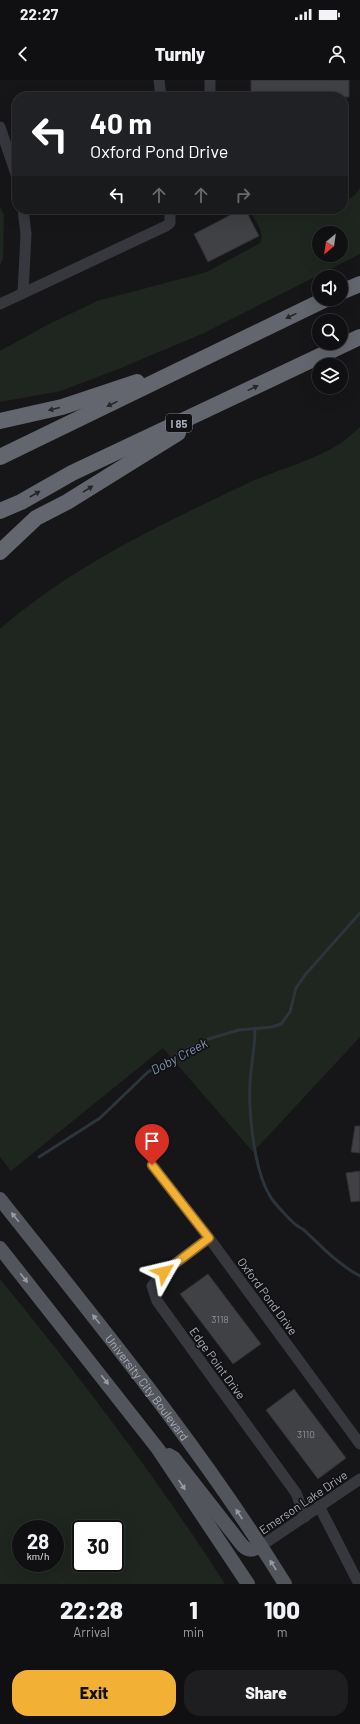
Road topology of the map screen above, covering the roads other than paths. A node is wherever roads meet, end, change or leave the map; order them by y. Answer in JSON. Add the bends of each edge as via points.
{"nodes":[{"id":1,"x":159,"y":80,"type":"edge"},
{"id":2,"x":210,"y":80,"type":"edge"},
{"id":3,"x":160,"y":92,"type":"edge"},
{"id":4,"x":210,"y":92,"type":"edge"},
{"id":5,"x":0,"y":127,"type":"edge"},
{"id":6,"x":12,"y":162,"type":"edge"},
{"id":7,"x":24,"y":214,"type":"edge"},
{"id":8,"x":170,"y":214,"type":"edge"},
{"id":9,"x":360,"y":284,"type":"edge"},
{"id":10,"x":348,"y":289,"type":"edge"},
{"id":11,"x":24,"y":293,"type":"junction"},
{"id":12,"x":0,"y":304,"type":"edge"},
{"id":13,"x":312,"y":306,"type":"edge"},
{"id":14,"x":360,"y":337,"type":"edge"},
{"id":15,"x":197,"y":362,"type":"junction"},
{"id":16,"x":227,"y":401,"type":"junction"},
{"id":17,"x":0,"y":421,"type":"edge"},
{"id":18,"x":0,"y":457,"type":"edge"},
{"id":19,"x":0,"y":511,"type":"edge"},
{"id":20,"x":0,"y":552,"type":"edge"},
{"id":21,"x":152,"y":1165,"type":"dead end"},
{"id":22,"x":0,"y":1199,"type":"edge"},
{"id":23,"x":209,"y":1238,"type":"junction"},
{"id":24,"x":0,"y":1248,"type":"edge"},
{"id":25,"x":360,"y":1444,"type":"edge"},
{"id":26,"x":158,"y":1449,"type":"junction"},
{"id":27,"x":360,"y":1479,"type":"edge"},
{"id":28,"x":319,"y":1506,"type":"junction"},
{"id":29,"x":305,"y":1517,"type":"junction"},
{"id":30,"x":261,"y":1546,"type":"junction"},
{"id":31,"x":248,"y":1584,"type":"edge"},
{"id":32,"x":285,"y":1584,"type":"edge"},
{"id":33,"x":359,"y":1584,"type":"edge"}],
"edges":[{"from":1,"to":3,"type":"street"},
{"from":2,"to":4,"type":"street"},
{"from":5,"to":6,"type":"street"},
{"from":7,"to":11,"type":"street","via":[[26,234]]},
{"from":8,"to":11,"type":"street","via":[[170,223],[166,226]]},
{"from":9,"to":10,"type":"highway"},
{"from":11,"to":12,"type":"street"},
{"from":13,"to":15,"type":"highway","one_way":true},
{"from":16,"to":14,"type":"highway","number":"I 85","one_way":true},
{"from":15,"to":17,"type":"highway","one_way":true,"via":[[62,407]]},
{"from":15,"to":18,"type":"highway","one_way":true},
{"from":19,"to":16,"type":"highway","number":"I 85","one_way":true,"via":[[72,473]]},
{"from":20,"to":16,"type":"highway","one_way":true,"via":[[36,518],[67,502]]},
{"from":21,"to":23,"type":"street","name":"Oxford Pond Drive"},
{"from":30,"to":22,"type":"main road","name":"University City Boulevard","one_way":true,"via":[[170,1416]]},
{"from":23,"to":25,"type":"street","name":"Oxford Pond Drive"},
{"from":23,"to":29,"type":"street","name":"Edge Point Drive","via":[[164,1272],[152,1286],[157,1301],[296,1493]]},
{"from":24,"to":26,"type":"main road","one_way":true},
{"from":26,"to":30,"type":"main road","via":[[174,1458],[242,1545],[248,1550]]},
{"from":26,"to":31,"type":"main road","one_way":true},
{"from":27,"to":28,"type":"street","name":"Emerson Lake Drive"},
{"from":28,"to":29,"type":"street","name":"Emerson Lake Drive"},
{"from":28,"to":33,"type":"street"},
{"from":29,"to":30,"type":"street","name":"Emerson Lake Drive"},
{"from":32,"to":30,"type":"main road","name":"University City Boulevard","one_way":true}]}
